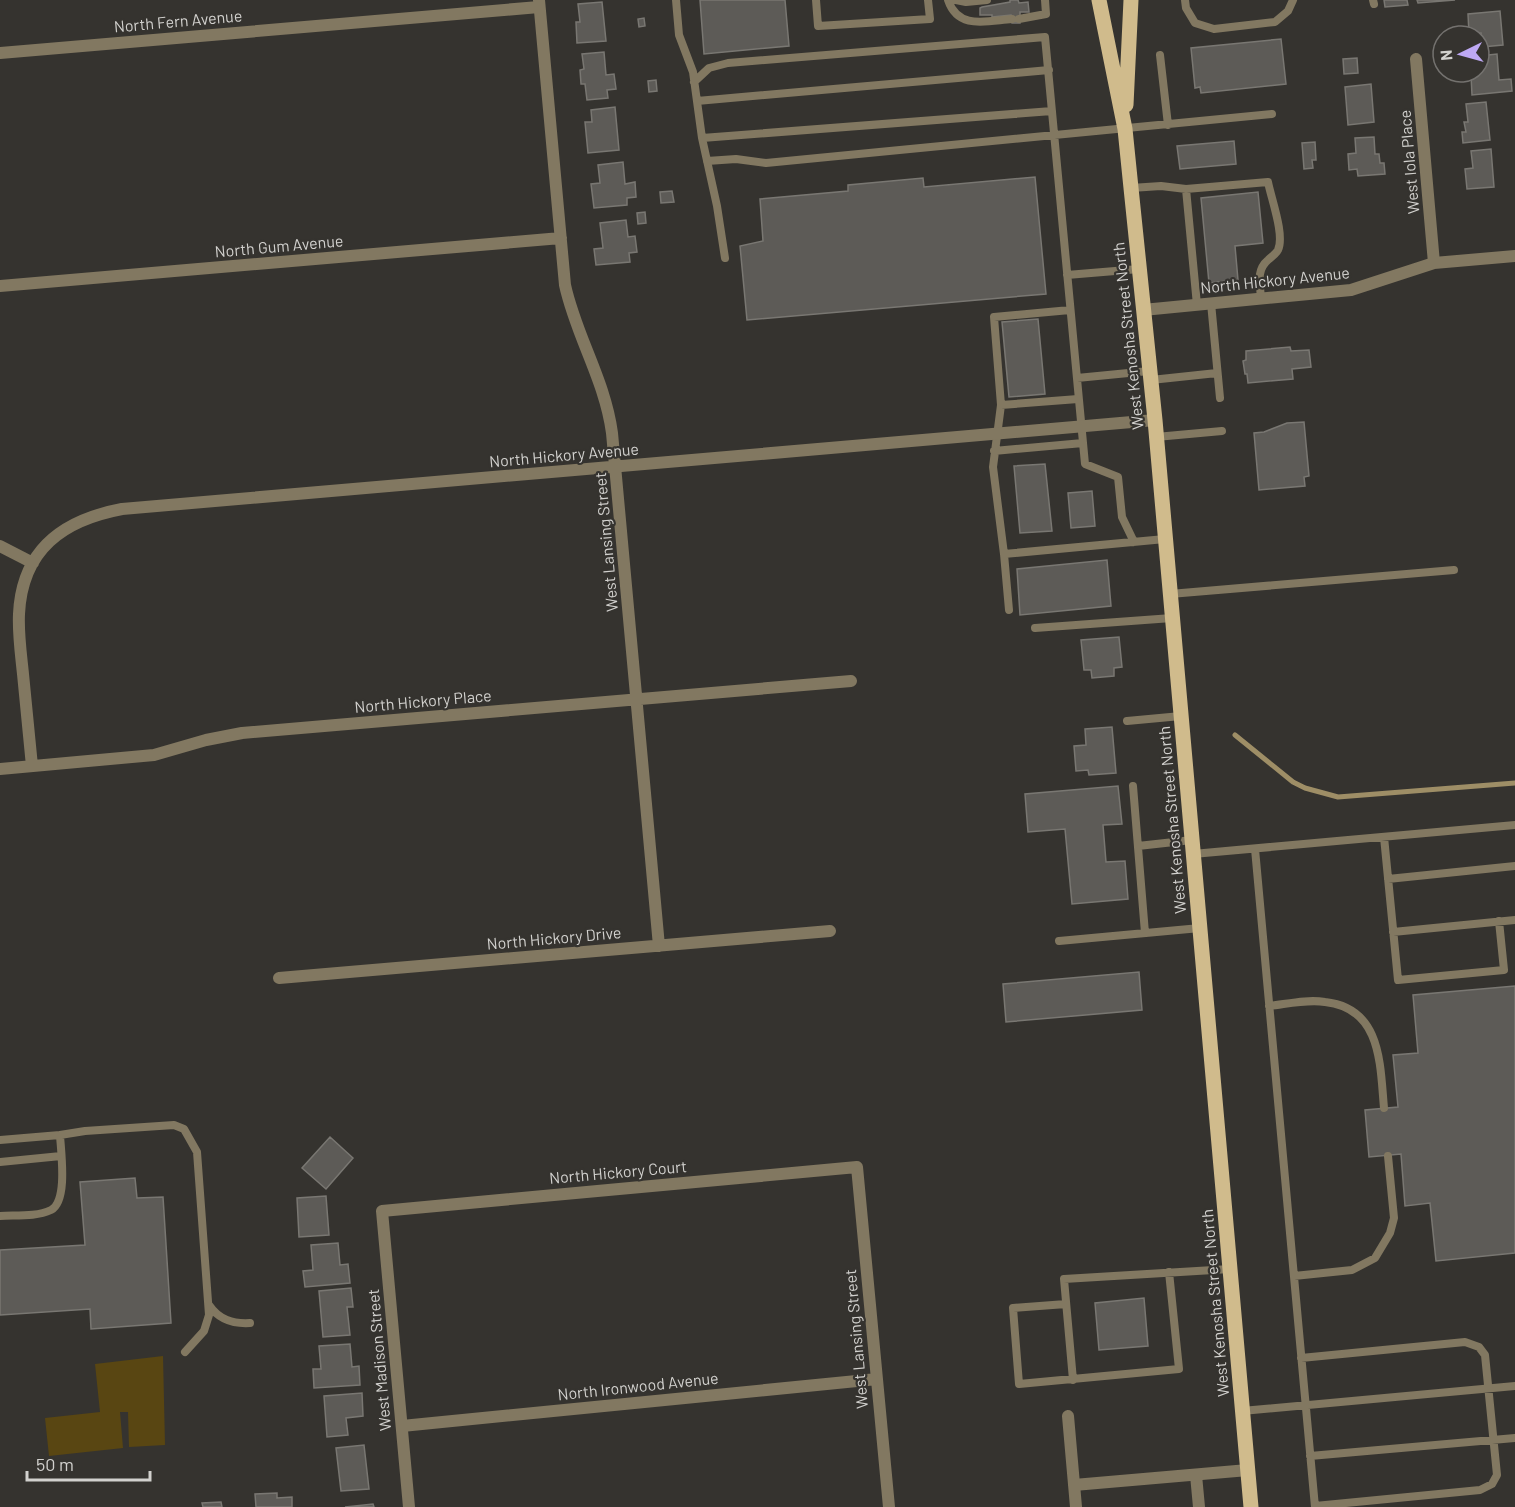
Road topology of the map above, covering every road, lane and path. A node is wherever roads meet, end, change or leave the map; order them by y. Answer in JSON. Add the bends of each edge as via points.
{"nodes":[{"id":1,"x":676,"y":0,"type":"edge"},
{"id":2,"x":816,"y":0,"type":"edge"},
{"id":3,"x":928,"y":0,"type":"edge"},
{"id":4,"x":948,"y":0,"type":"edge"},
{"id":5,"x":956,"y":0,"type":"edge"},
{"id":6,"x":987,"y":0,"type":"edge"},
{"id":7,"x":1045,"y":0,"type":"edge"},
{"id":8,"x":1099,"y":0,"type":"edge"},
{"id":9,"x":1131,"y":0,"type":"edge"},
{"id":10,"x":1185,"y":0,"type":"edge"},
{"id":11,"x":1293,"y":0,"type":"edge"},
{"id":12,"x":539,"y":3,"type":"edge"},
{"id":13,"x":0,"y":54,"type":"edge"},
{"id":14,"x":1161,"y":55,"type":"dead end"},
{"id":15,"x":1416,"y":59,"type":"dead end"},
{"id":16,"x":1048,"y":70,"type":"junction"},
{"id":17,"x":694,"y":82,"type":"junction"},
{"id":18,"x":697,"y":101,"type":"junction"},
{"id":19,"x":1052,"y":111,"type":"junction"},
{"id":20,"x":1272,"y":114,"type":"dead end"},
{"id":21,"x":1168,"y":125,"type":"junction"},
{"id":22,"x":1125,"y":129,"type":"junction"},
{"id":23,"x":1055,"y":136,"type":"junction"},
{"id":24,"x":702,"y":138,"type":"junction"},
{"id":25,"x":707,"y":161,"type":"junction"},
{"id":26,"x":1131,"y":188,"type":"junction"},
{"id":27,"x":1186,"y":189,"type":"junction"},
{"id":28,"x":561,"y":238,"type":"junction"},
{"id":29,"x":1515,"y":256,"type":"edge"},
{"id":30,"x":725,"y":258,"type":"dead end"},
{"id":31,"x":1434,"y":263,"type":"junction"},
{"id":32,"x":1139,"y":269,"type":"junction"},
{"id":33,"x":1067,"y":275,"type":"junction"},
{"id":34,"x":0,"y":286,"type":"edge"},
{"id":35,"x":1261,"y":298,"type":"junction"},
{"id":36,"x":1211,"y":303,"type":"junction"},
{"id":37,"x":1197,"y":305,"type":"junction"},
{"id":38,"x":1070,"y":310,"type":"junction"},
{"id":39,"x":1143,"y":310,"type":"junction"},
{"id":40,"x":1217,"y":373,"type":"junction"},
{"id":41,"x":1150,"y":375,"type":"junction"},
{"id":42,"x":1077,"y":378,"type":"junction"},
{"id":43,"x":1220,"y":398,"type":"dead end"},
{"id":44,"x":1078,"y":399,"type":"junction"},
{"id":45,"x":1000,"y":405,"type":"junction"},
{"id":46,"x":1155,"y":420,"type":"junction"},
{"id":47,"x":1081,"y":427,"type":"junction"},
{"id":48,"x":1222,"y":430,"type":"dead end"},
{"id":49,"x":998,"y":434,"type":"junction"},
{"id":50,"x":1156,"y":437,"type":"junction"},
{"id":51,"x":1083,"y":443,"type":"junction"},
{"id":52,"x":994,"y":451,"type":"junction"},
{"id":53,"x":615,"y":468,"type":"junction"},
{"id":54,"x":1165,"y":539,"type":"junction"},
{"id":55,"x":1134,"y":542,"type":"junction"},
{"id":56,"x":0,"y":546,"type":"edge"},
{"id":57,"x":1004,"y":554,"type":"junction"},
{"id":58,"x":33,"y":563,"type":"junction"},
{"id":59,"x":1454,"y":570,"type":"dead end"},
{"id":60,"x":1170,"y":594,"type":"junction"},
{"id":61,"x":1009,"y":610,"type":"dead end"},
{"id":62,"x":1172,"y":618,"type":"junction"},
{"id":63,"x":1035,"y":628,"type":"dead end"},
{"id":64,"x":851,"y":681,"type":"dead end"},
{"id":65,"x":636,"y":699,"type":"junction"},
{"id":66,"x":1181,"y":716,"type":"junction"},
{"id":67,"x":1127,"y":721,"type":"dead end"},
{"id":68,"x":32,"y":766,"type":"junction"},
{"id":69,"x":0,"y":769,"type":"edge"},
{"id":70,"x":1133,"y":786,"type":"dead end"},
{"id":71,"x":1515,"y":825,"type":"edge"},
{"id":72,"x":1384,"y":837,"type":"junction"},
{"id":73,"x":1138,"y":846,"type":"junction"},
{"id":74,"x":1192,"y":847,"type":"junction"},
{"id":75,"x":1255,"y":849,"type":"junction"},
{"id":76,"x":1515,"y":867,"type":"edge"},
{"id":77,"x":1388,"y":879,"type":"junction"},
{"id":78,"x":1515,"y":920,"type":"edge"},
{"id":79,"x":1499,"y":921,"type":"junction"},
{"id":80,"x":1200,"y":927,"type":"junction"},
{"id":81,"x":830,"y":931,"type":"dead end"},
{"id":82,"x":1394,"y":932,"type":"junction"},
{"id":83,"x":1145,"y":933,"type":"junction"},
{"id":84,"x":1059,"y":941,"type":"dead end"},
{"id":85,"x":659,"y":946,"type":"junction"},
{"id":86,"x":279,"y":978,"type":"dead end"},
{"id":87,"x":1269,"y":1006,"type":"junction"},
{"id":88,"x":1384,"y":1108,"type":"dead end"},
{"id":89,"x":60,"y":1135,"type":"junction"},
{"id":90,"x":0,"y":1140,"type":"edge"},
{"id":91,"x":61,"y":1156,"type":"junction"},
{"id":92,"x":1388,"y":1156,"type":"dead end"},
{"id":93,"x":0,"y":1162,"type":"edge"},
{"id":94,"x":857,"y":1167,"type":"joint"},
{"id":95,"x":382,"y":1211,"type":"joint"},
{"id":96,"x":0,"y":1216,"type":"edge"},
{"id":97,"x":1230,"y":1269,"type":"junction"},
{"id":98,"x":1169,"y":1272,"type":"junction"},
{"id":99,"x":1294,"y":1276,"type":"junction"},
{"id":100,"x":208,"y":1304,"type":"junction"},
{"id":101,"x":1066,"y":1304,"type":"junction"},
{"id":102,"x":250,"y":1323,"type":"dead end"},
{"id":103,"x":185,"y":1352,"type":"dead end"},
{"id":104,"x":1301,"y":1358,"type":"junction"},
{"id":105,"x":877,"y":1379,"type":"junction"},
{"id":106,"x":1073,"y":1380,"type":"junction"},
{"id":107,"x":1515,"y":1386,"type":"edge"},
{"id":108,"x":1489,"y":1388,"type":"junction"},
{"id":109,"x":1305,"y":1405,"type":"junction"},
{"id":110,"x":1242,"y":1411,"type":"junction"},
{"id":111,"x":1068,"y":1416,"type":"dead end"},
{"id":112,"x":402,"y":1426,"type":"junction"},
{"id":113,"x":1515,"y":1438,"type":"edge"},
{"id":114,"x":1494,"y":1440,"type":"junction"},
{"id":115,"x":1310,"y":1456,"type":"junction"},
{"id":116,"x":1248,"y":1470,"type":"junction"},
{"id":117,"x":1196,"y":1475,"type":"junction"},
{"id":118,"x":1074,"y":1485,"type":"junction"},
{"id":119,"x":1315,"y":1506,"type":"edge"},
{"id":120,"x":410,"y":1507,"type":"edge"},
{"id":121,"x":889,"y":1507,"type":"edge"},
{"id":122,"x":1076,"y":1507,"type":"edge"},
{"id":123,"x":1199,"y":1507,"type":"edge"},
{"id":124,"x":1251,"y":1507,"type":"edge"}],
"edges":[{"from":1,"to":17,"type":"lane","via":[[679,34]]},
{"from":2,"to":3,"type":"lane","via":[[818,26],[930,19]]},
{"from":4,"to":7,"type":"lane","via":[[952,11],[974,22],[1046,14]]},
{"from":5,"to":6,"type":"lane"},
{"from":8,"to":22,"type":"main road","name":"West Kenosha Street North"},
{"from":9,"to":22,"type":"main road","name":"West Kenosha Street North"},
{"from":10,"to":11,"type":"lane","via":[[1195,23],[1214,29],[1275,22],[1288,11]]},
{"from":12,"to":13,"type":"street","name":"North Fern Avenue"},
{"from":12,"to":28,"type":"street","name":"West Lansing Street"},
{"from":14,"to":21,"type":"lane"},
{"from":15,"to":31,"type":"street","name":"West Iola Place"},
{"from":16,"to":17,"type":"lane","via":[[1045,38],[728,63],[709,68]]},
{"from":16,"to":18,"type":"lane"},
{"from":16,"to":19,"type":"lane"},
{"from":17,"to":18,"type":"lane"},
{"from":18,"to":24,"type":"lane"},
{"from":19,"to":23,"type":"lane"},
{"from":19,"to":24,"type":"lane"},
{"from":20,"to":21,"type":"lane"},
{"from":21,"to":22,"type":"lane"},
{"from":22,"to":23,"type":"lane"},
{"from":22,"to":26,"type":"main road","name":"West Kenosha Street North"},
{"from":23,"to":25,"type":"lane","via":[[766,163]]},
{"from":23,"to":33,"type":"lane"},
{"from":24,"to":25,"type":"lane"},
{"from":25,"to":30,"type":"lane"},
{"from":26,"to":27,"type":"lane"},
{"from":26,"to":32,"type":"main road","name":"West Kenosha Street North"},
{"from":27,"to":35,"type":"lane","via":[[1268,182],[1279,245],[1278,252],[1259,273]]},
{"from":27,"to":37,"type":"lane"},
{"from":28,"to":34,"type":"street","name":"North Gum Avenue"},
{"from":28,"to":53,"type":"street","name":"West Lansing Street","via":[[568,300],[606,399]]},
{"from":29,"to":31,"type":"street","name":"North Hickory Avenue"},
{"from":31,"to":35,"type":"street","name":"North Hickory Avenue","via":[[1351,290]]},
{"from":32,"to":33,"type":"lane"},
{"from":32,"to":39,"type":"main road","name":"West Kenosha Street North"},
{"from":33,"to":38,"type":"lane"},
{"from":35,"to":36,"type":"street","name":"North Hickory Avenue"},
{"from":36,"to":37,"type":"street","name":"North Hickory Avenue"},
{"from":36,"to":40,"type":"lane"},
{"from":37,"to":39,"type":"street","name":"North Hickory Avenue"},
{"from":38,"to":42,"type":"lane"},
{"from":38,"to":45,"type":"lane","via":[[994,317]]},
{"from":39,"to":41,"type":"main road","name":"West Kenosha Street North"},
{"from":40,"to":41,"type":"lane"},
{"from":40,"to":43,"type":"lane"},
{"from":41,"to":42,"type":"lane"},
{"from":41,"to":46,"type":"main road","name":"West Kenosha Street North"},
{"from":42,"to":44,"type":"lane"},
{"from":44,"to":45,"type":"lane"},
{"from":44,"to":47,"type":"lane"},
{"from":45,"to":49,"type":"lane"},
{"from":46,"to":47,"type":"street","name":"North Hickory Avenue"},
{"from":46,"to":50,"type":"main road","name":"West Kenosha Street North"},
{"from":47,"to":49,"type":"street","name":"North Hickory Avenue"},
{"from":47,"to":51,"type":"lane"},
{"from":48,"to":50,"type":"lane"},
{"from":49,"to":52,"type":"lane"},
{"from":49,"to":53,"type":"street","name":"North Hickory Avenue"},
{"from":50,"to":54,"type":"main road","name":"West Kenosha Street North"},
{"from":51,"to":52,"type":"lane"},
{"from":51,"to":55,"type":"lane","via":[[1085,464],[1118,477],[1122,517]]},
{"from":52,"to":57,"type":"lane"},
{"from":53,"to":58,"type":"street","name":"North Hickory Avenue","via":[[122,509],[65,528],[47,542]]},
{"from":53,"to":65,"type":"street","name":"West Lansing Street"},
{"from":54,"to":55,"type":"lane"},
{"from":54,"to":60,"type":"main road","name":"West Kenosha Street North"},
{"from":55,"to":57,"type":"lane"},
{"from":56,"to":58,"type":"street"},
{"from":57,"to":61,"type":"lane"},
{"from":58,"to":68,"type":"street","via":[[18,616]]},
{"from":59,"to":60,"type":"lane"},
{"from":60,"to":62,"type":"main road","name":"West Kenosha Street North"},
{"from":62,"to":63,"type":"lane"},
{"from":62,"to":66,"type":"main road","name":"West Kenosha Street North"},
{"from":64,"to":65,"type":"street","name":"North Hickory Place"},
{"from":65,"to":68,"type":"street","name":"North Hickory Place","via":[[242,733],[154,755]]},
{"from":65,"to":85,"type":"street","name":"West Lansing Street"},
{"from":66,"to":67,"type":"lane"},
{"from":66,"to":74,"type":"main road","name":"West Kenosha Street North"},
{"from":68,"to":69,"type":"street","name":"North Hickory Place"},
{"from":70,"to":73,"type":"lane"},
{"from":71,"to":72,"type":"lane"},
{"from":72,"to":75,"type":"lane"},
{"from":72,"to":77,"type":"lane"},
{"from":73,"to":74,"type":"lane"},
{"from":73,"to":83,"type":"lane"},
{"from":74,"to":75,"type":"lane"},
{"from":74,"to":80,"type":"main road","name":"West Kenosha Street North"},
{"from":75,"to":87,"type":"lane"},
{"from":76,"to":77,"type":"lane"},
{"from":77,"to":82,"type":"lane"},
{"from":78,"to":79,"type":"lane"},
{"from":79,"to":82,"type":"lane"},
{"from":79,"to":82,"type":"lane","via":[[1504,970],[1398,980]]},
{"from":80,"to":83,"type":"lane"},
{"from":80,"to":97,"type":"main road","name":"West Kenosha Street North"},
{"from":81,"to":85,"type":"street","name":"North Hickory Drive"},
{"from":83,"to":84,"type":"lane"},
{"from":85,"to":86,"type":"street","name":"North Hickory Drive"},
{"from":87,"to":88,"type":"lane","via":[[1324,1001],[1353,1012],[1375,1038]]},
{"from":87,"to":99,"type":"lane"},
{"from":89,"to":90,"type":"lane"},
{"from":89,"to":91,"type":"lane"},
{"from":89,"to":100,"type":"lane","via":[[174,1125],[183,1129],[197,1152]]},
{"from":91,"to":93,"type":"lane"},
{"from":91,"to":96,"type":"lane","via":[[62,1194],[58,1205],[36,1214]]},
{"from":92,"to":99,"type":"lane","via":[[1394,1218],[1375,1257],[1352,1270]]},
{"from":94,"to":95,"type":"street","name":"North Hickory Court"},
{"from":94,"to":105,"type":"street","name":"West Lansing Street"},
{"from":95,"to":112,"type":"street","name":"West Madison Street"},
{"from":97,"to":98,"type":"lane"},
{"from":97,"to":110,"type":"main road","name":"West Kenosha Street North"},
{"from":98,"to":101,"type":"lane","via":[[1064,1280]]},
{"from":98,"to":106,"type":"lane","via":[[1179,1369]]},
{"from":99,"to":104,"type":"lane"},
{"from":100,"to":102,"type":"lane","via":[[226,1320]]},
{"from":100,"to":103,"type":"lane","via":[[204,1331]]},
{"from":101,"to":106,"type":"lane"},
{"from":101,"to":106,"type":"lane","via":[[1013,1308],[1019,1384]]},
{"from":104,"to":108,"type":"lane","via":[[1465,1342],[1479,1347],[1485,1355]]},
{"from":104,"to":109,"type":"lane"},
{"from":105,"to":112,"type":"street","name":"North Ironwood Avenue"},
{"from":105,"to":121,"type":"street","name":"West Lansing Street"},
{"from":107,"to":108,"type":"lane"},
{"from":108,"to":109,"type":"lane"},
{"from":108,"to":114,"type":"lane"},
{"from":109,"to":110,"type":"lane"},
{"from":109,"to":115,"type":"lane"},
{"from":110,"to":116,"type":"main road","name":"West Kenosha Street North"},
{"from":111,"to":118,"type":"street"},
{"from":112,"to":120,"type":"street","name":"West Madison Street"},
{"from":113,"to":114,"type":"lane"},
{"from":114,"to":115,"type":"lane"},
{"from":114,"to":119,"type":"lane","via":[[1497,1475],[1492,1485],[1480,1490]]},
{"from":115,"to":119,"type":"lane"},
{"from":116,"to":117,"type":"street"},
{"from":116,"to":124,"type":"main road","name":"West Kenosha Street North"},
{"from":117,"to":118,"type":"street"},
{"from":117,"to":123,"type":"street"},
{"from":118,"to":122,"type":"street"}]}
